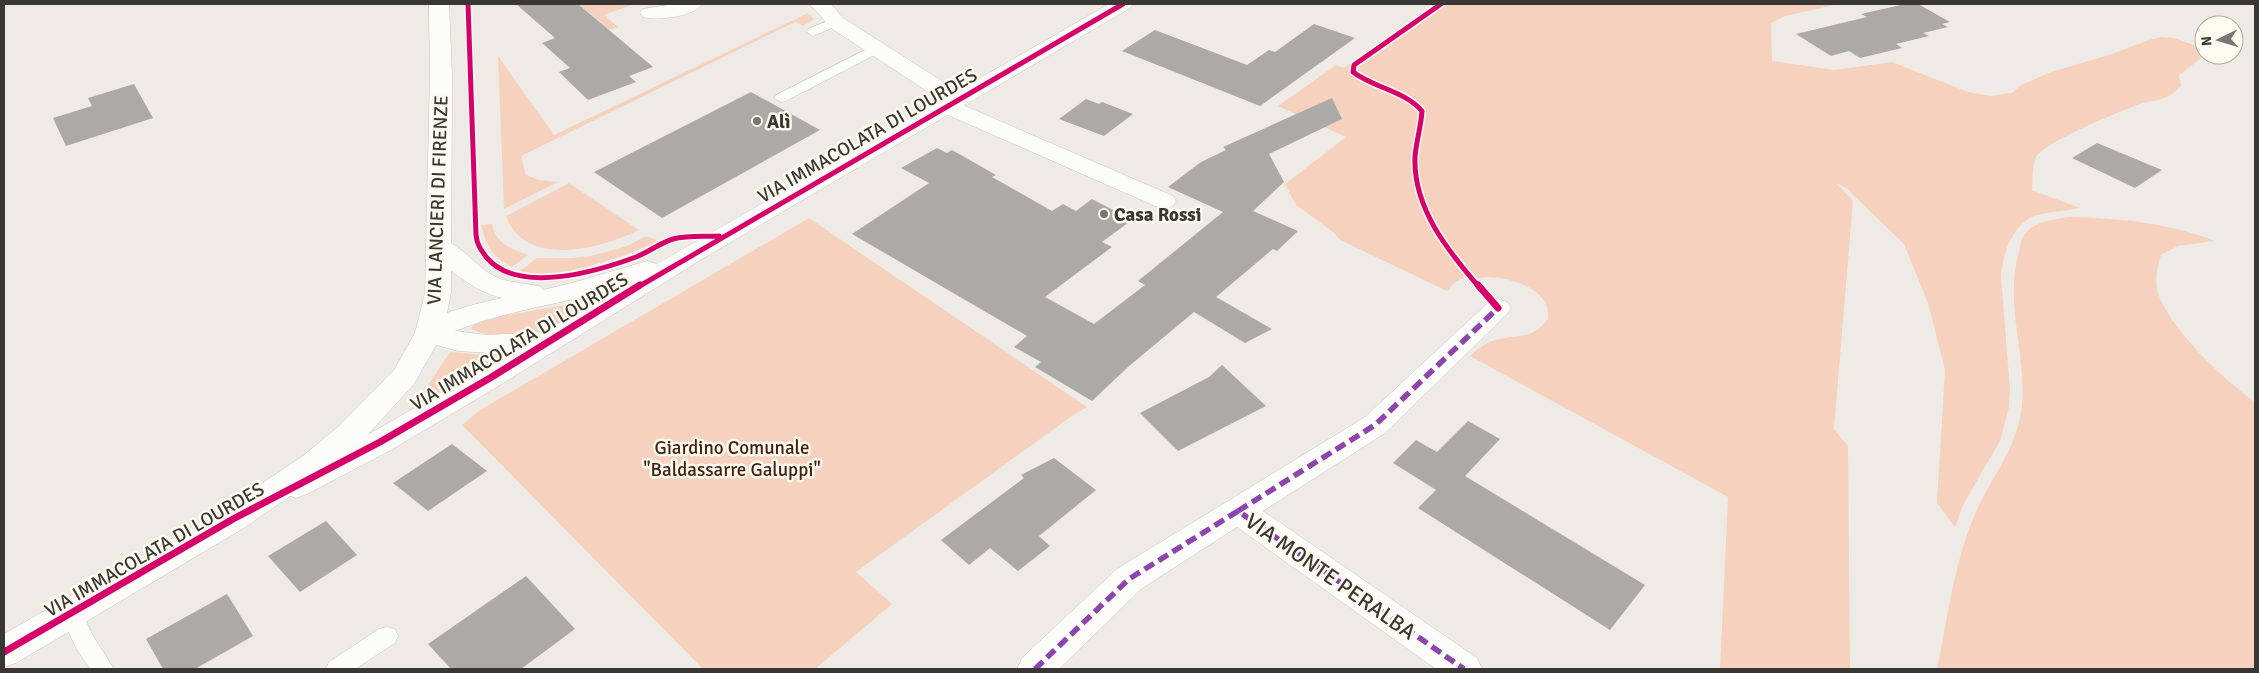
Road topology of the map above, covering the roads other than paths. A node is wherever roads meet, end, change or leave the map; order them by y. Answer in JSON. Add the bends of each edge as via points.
{"nodes":[{"id":1,"x":439,"y":4,"type":"edge"},
{"id":2,"x":692,"y":4,"type":"edge"},
{"id":3,"x":820,"y":4,"type":"edge"},
{"id":4,"x":1123,"y":4,"type":"edge"},
{"id":5,"x":650,"y":13,"type":"dead end"},
{"id":6,"x":835,"y":22,"type":"junction"},
{"id":7,"x":813,"y":32,"type":"dead end"},
{"id":8,"x":877,"y":48,"type":"junction"},
{"id":9,"x":781,"y":98,"type":"dead end"},
{"id":10,"x":952,"y":103,"type":"junction"},
{"id":11,"x":1164,"y":201,"type":"dead end"},
{"id":12,"x":439,"y":246,"type":"junction"},
{"id":13,"x":693,"y":253,"type":"junction"},
{"id":14,"x":569,"y":293,"type":"junction"},
{"id":15,"x":1498,"y":308,"type":"dead end"},
{"id":16,"x":429,"y":333,"type":"junction"},
{"id":17,"x":554,"y":340,"type":"junction"},
{"id":18,"x":1238,"y":510,"type":"junction"},
{"id":19,"x":233,"y":519,"type":"junction"},
{"id":20,"x":71,"y":613,"type":"junction"},
{"id":21,"x":386,"y":636,"type":"dead end"},
{"id":22,"x":4,"y":652,"type":"edge"},
{"id":23,"x":103,"y":669,"type":"edge"},
{"id":24,"x":337,"y":669,"type":"edge"},
{"id":25,"x":1036,"y":669,"type":"edge"},
{"id":26,"x":1464,"y":669,"type":"edge"}],
"edges":[{"from":1,"to":12,"type":"street","name":"VIA LANCIERI DI FIRENZE"},
{"from":2,"to":5,"type":"street","via":[[673,11]]},
{"from":3,"to":6,"type":"street"},
{"from":4,"to":10,"type":"street","name":"VIA IMMACOLATA DI LOURDES"},
{"from":6,"to":7,"type":"lane"},
{"from":6,"to":8,"type":"street"},
{"from":8,"to":9,"type":"lane"},
{"from":8,"to":10,"type":"street"},
{"from":10,"to":11,"type":"street"},
{"from":10,"to":13,"type":"street","name":"VIA IMMACOLATA DI LOURDES"},
{"from":12,"to":14,"type":"street","name":"VIA IMMACOLATA DI LOURDES","via":[[493,288],[528,293]]},
{"from":12,"to":16,"type":"street","name":"VIA LANCIERI DI FIRENZE","via":[[437,298]]},
{"from":13,"to":14,"type":"street","name":"VIA IMMACOLATA DI LOURDES"},
{"from":13,"to":17,"type":"street","name":"VIA IMMACOLATA DI LOURDES"},
{"from":14,"to":16,"type":"street","name":"VIA IMMACOLATA DI LOURDES","via":[[480,311]]},
{"from":15,"to":18,"type":"street","via":[[1375,425]]},
{"from":16,"to":17,"type":"street","name":"VIA IMMACOLATA DI LOURDES","via":[[448,341],[475,346]]},
{"from":16,"to":19,"type":"street","name":"VIA LANCIERI DI FIRENZE","via":[[404,377],[350,434],[314,464]]},
{"from":17,"to":19,"type":"street","name":"VIA IMMACOLATA DI LOURDES","via":[[380,442]]},
{"from":18,"to":25,"type":"street","name":"VIA MONTE PERALBA","via":[[1129,579]]},
{"from":18,"to":26,"type":"street","name":"VIA MONTE PERALBA"},
{"from":19,"to":20,"type":"street","name":"VIA IMMACOLATA DI LOURDES"},
{"from":20,"to":22,"type":"street","name":"VIA IMMACOLATA DI LOURDES"},
{"from":20,"to":23,"type":"lane","via":[[84,641]]},
{"from":21,"to":24,"type":"lane"}]}
